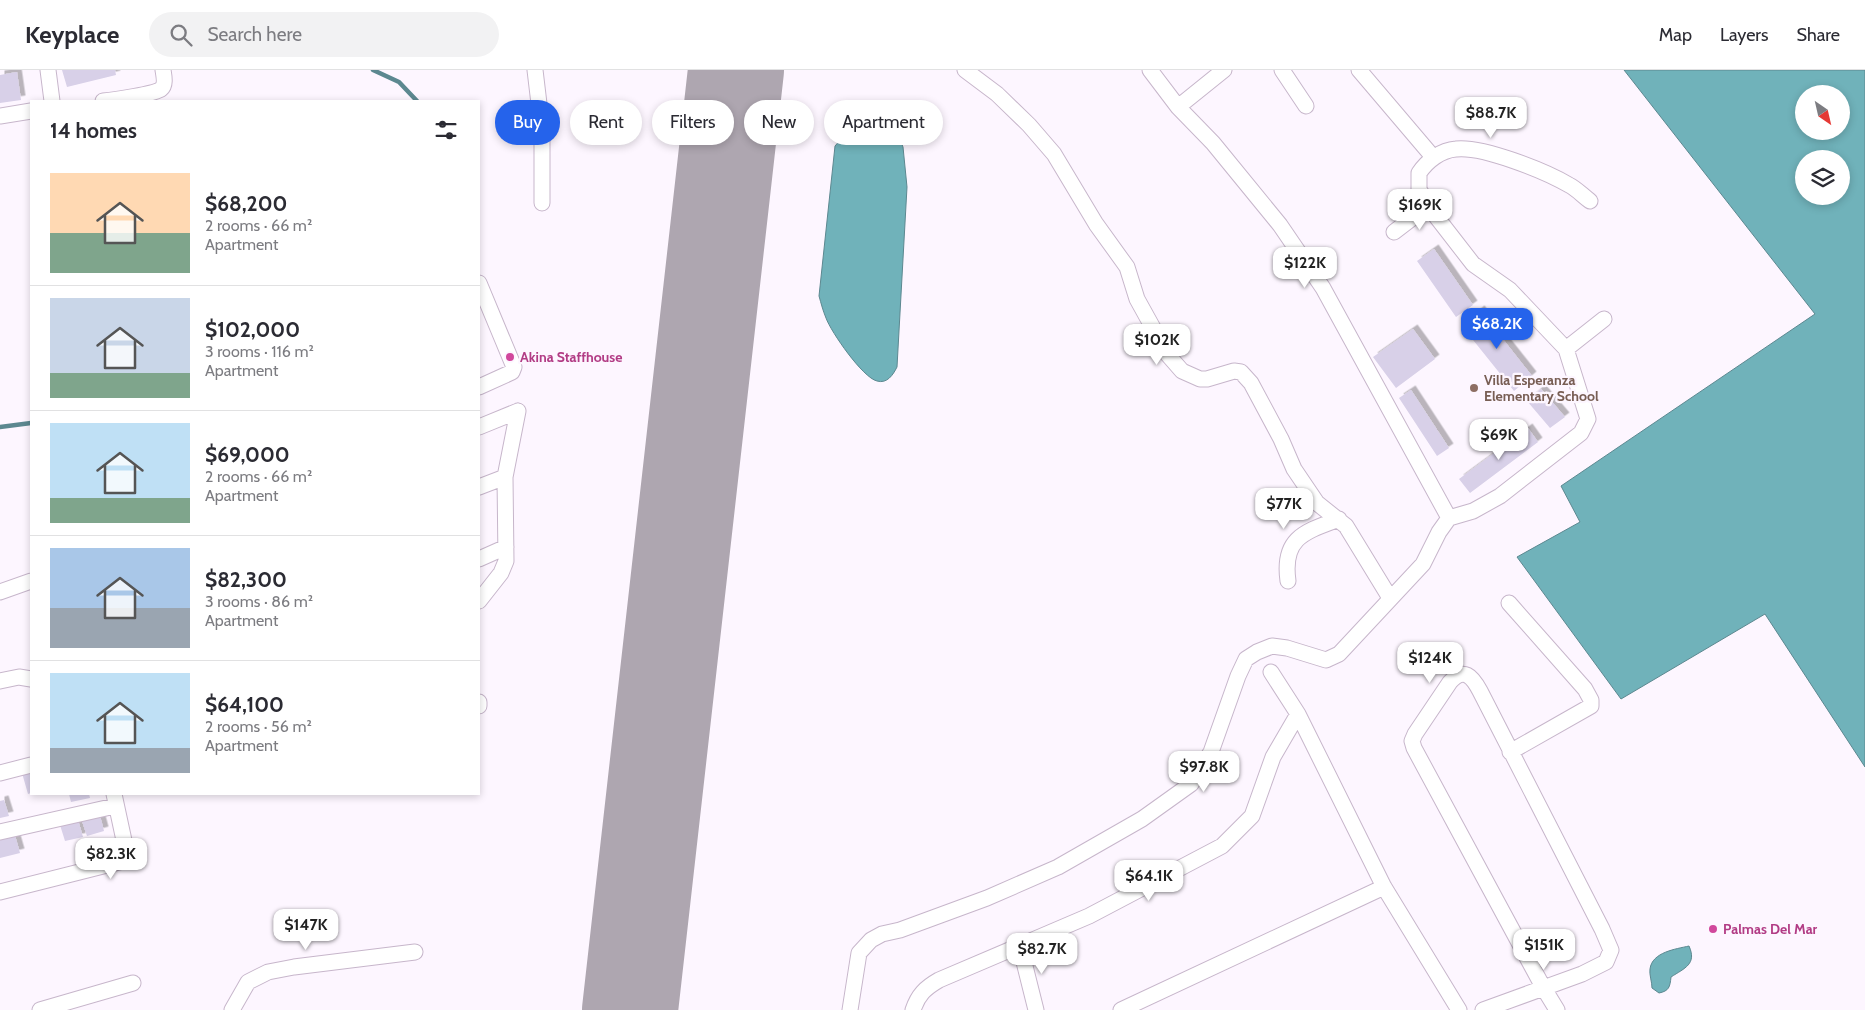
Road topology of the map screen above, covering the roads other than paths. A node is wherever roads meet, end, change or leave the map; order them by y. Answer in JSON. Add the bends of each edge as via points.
{"nodes":[{"id":1,"x":48,"y":70,"type":"edge"},
{"id":2,"x":163,"y":70,"type":"edge"},
{"id":3,"x":535,"y":70,"type":"edge"},
{"id":4,"x":965,"y":70,"type":"edge"},
{"id":5,"x":1150,"y":70,"type":"edge"},
{"id":6,"x":1224,"y":70,"type":"edge"},
{"id":7,"x":1282,"y":70,"type":"edge"},
{"id":8,"x":1359,"y":70,"type":"edge"},
{"id":9,"x":52,"y":100,"type":"edge"},
{"id":10,"x":109,"y":100,"type":"edge"},
{"id":11,"x":1306,"y":106,"type":"dead end"},
{"id":12,"x":1178,"y":107,"type":"junction"},
{"id":13,"x":30,"y":111,"type":"edge"},
{"id":14,"x":0,"y":116,"type":"edge"},
{"id":15,"x":1434,"y":158,"type":"junction"},
{"id":16,"x":1590,"y":201,"type":"dead end"},
{"id":17,"x":542,"y":203,"type":"dead end"},
{"id":18,"x":1428,"y":206,"type":"junction"},
{"id":19,"x":1394,"y":232,"type":"dead end"},
{"id":20,"x":480,"y":285,"type":"edge"},
{"id":21,"x":1604,"y":319,"type":"dead end"},
{"id":22,"x":1566,"y":349,"type":"junction"},
{"id":23,"x":480,"y":387,"type":"edge"},
{"id":24,"x":480,"y":427,"type":"edge"},
{"id":25,"x":505,"y":477,"type":"junction"},
{"id":26,"x":480,"y":487,"type":"edge"},
{"id":27,"x":1448,"y":518,"type":"junction"},
{"id":28,"x":1339,"y":520,"type":"junction"},
{"id":29,"x":506,"y":547,"type":"junction"},
{"id":30,"x":480,"y":559,"type":"edge"},
{"id":31,"x":30,"y":581,"type":"edge"},
{"id":32,"x":1288,"y":581,"type":"dead end"},
{"id":33,"x":0,"y":592,"type":"edge"},
{"id":34,"x":1390,"y":598,"type":"junction"},
{"id":35,"x":480,"y":600,"type":"edge"},
{"id":36,"x":1509,"y":603,"type":"dead end"},
{"id":37,"x":1271,"y":672,"type":"dead end"},
{"id":38,"x":30,"y":680,"type":"edge"},
{"id":39,"x":0,"y":681,"type":"edge"},
{"id":40,"x":1298,"y":714,"type":"junction"},
{"id":41,"x":1510,"y":752,"type":"junction"},
{"id":42,"x":30,"y":766,"type":"edge"},
{"id":43,"x":0,"y":773,"type":"edge"},
{"id":44,"x":114,"y":800,"type":"edge"},
{"id":45,"x":0,"y":832,"type":"edge"},
{"id":46,"x":1384,"y":886,"type":"junction"},
{"id":47,"x":0,"y":892,"type":"edge"},
{"id":48,"x":1020,"y":946,"type":"junction"},
{"id":49,"x":415,"y":952,"type":"dead end"},
{"id":50,"x":133,"y":983,"type":"dead end"},
{"id":51,"x":1543,"y":987,"type":"junction"},
{"id":52,"x":40,"y":1010,"type":"edge"},
{"id":53,"x":232,"y":1010,"type":"edge"},
{"id":54,"x":850,"y":1010,"type":"edge"},
{"id":55,"x":913,"y":1010,"type":"edge"},
{"id":56,"x":1036,"y":1010,"type":"edge"},
{"id":57,"x":1121,"y":1010,"type":"edge"},
{"id":58,"x":1459,"y":1010,"type":"edge"},
{"id":59,"x":1483,"y":1010,"type":"edge"},
{"id":60,"x":1557,"y":1010,"type":"edge"}],
"edges":[{"from":1,"to":9,"type":"street"},
{"from":2,"to":10,"type":"street","via":[[164,85],[161,89]]},
{"from":3,"to":17,"type":"street","via":[[542,129]]},
{"from":4,"to":28,"type":"street","via":[[997,94],[1054,154],[1096,224],[1127,267],[1137,299],[1168,355],[1182,371],[1200,379],[1241,372],[1251,382],[1294,469],[1317,503]]},
{"from":5,"to":12,"type":"street"},
{"from":6,"to":12,"type":"street"},
{"from":7,"to":11,"type":"street"},
{"from":8,"to":15,"type":"street"},
{"from":12,"to":27,"type":"street","via":[[1213,143],[1280,224],[1323,288]]},
{"from":13,"to":14,"type":"street"},
{"from":15,"to":16,"type":"street","via":[[1456,148],[1472,149],[1541,171],[1570,185]]},
{"from":15,"to":18,"type":"street","via":[[1419,173],[1419,189]]},
{"from":18,"to":19,"type":"street"},
{"from":18,"to":22,"type":"street","via":[[1473,264],[1510,290]]},
{"from":20,"to":23,"type":"street","via":[[514,367],[512,372]]},
{"from":21,"to":22,"type":"street"},
{"from":22,"to":27,"type":"street","via":[[1588,419],[1581,433],[1500,496],[1473,511]]},
{"from":24,"to":25,"type":"street","via":[[518,411]]},
{"from":25,"to":26,"type":"street"},
{"from":25,"to":29,"type":"street"},
{"from":27,"to":34,"type":"street","via":[[1423,564]]},
{"from":28,"to":32,"type":"street","via":[[1318,527],[1296,540],[1288,560]]},
{"from":28,"to":34,"type":"street","via":[[1346,526]]},
{"from":29,"to":30,"type":"street"},
{"from":29,"to":35,"type":"street","via":[[505,567]]},
{"from":31,"to":33,"type":"street"},
{"from":34,"to":54,"type":"street","via":[[1334,658],[1326,660],[1272,646],[1246,659],[1212,752],[1192,784],[1142,819],[1058,867],[1021,884],[871,940],[859,953]]},
{"from":36,"to":41,"type":"street","via":[[1585,688],[1591,700],[1591,706]]},
{"from":37,"to":40,"type":"street"},
{"from":38,"to":39,"type":"street","via":[[19,677]]},
{"from":40,"to":46,"type":"street"},
{"from":40,"to":48,"type":"street","via":[[1273,757],[1252,816],[1222,846],[1089,916]]},
{"from":41,"to":51,"type":"street","via":[[1611,950],[1606,962]]},
{"from":41,"to":51,"type":"street","via":[[1480,690],[1466,674],[1456,675],[1450,682],[1412,741]]},
{"from":42,"to":43,"type":"street"},
{"from":44,"to":45,"type":"street"},
{"from":44,"to":47,"type":"street","via":[[127,860]]},
{"from":46,"to":57,"type":"street"},
{"from":46,"to":58,"type":"street"},
{"from":48,"to":55,"type":"street","via":[[939,980],[920,994]]},
{"from":48,"to":56,"type":"street"},
{"from":49,"to":53,"type":"street","via":[[268,972],[248,982]]},
{"from":50,"to":52,"type":"street"},
{"from":51,"to":59,"type":"street"},
{"from":51,"to":60,"type":"street"}]}
